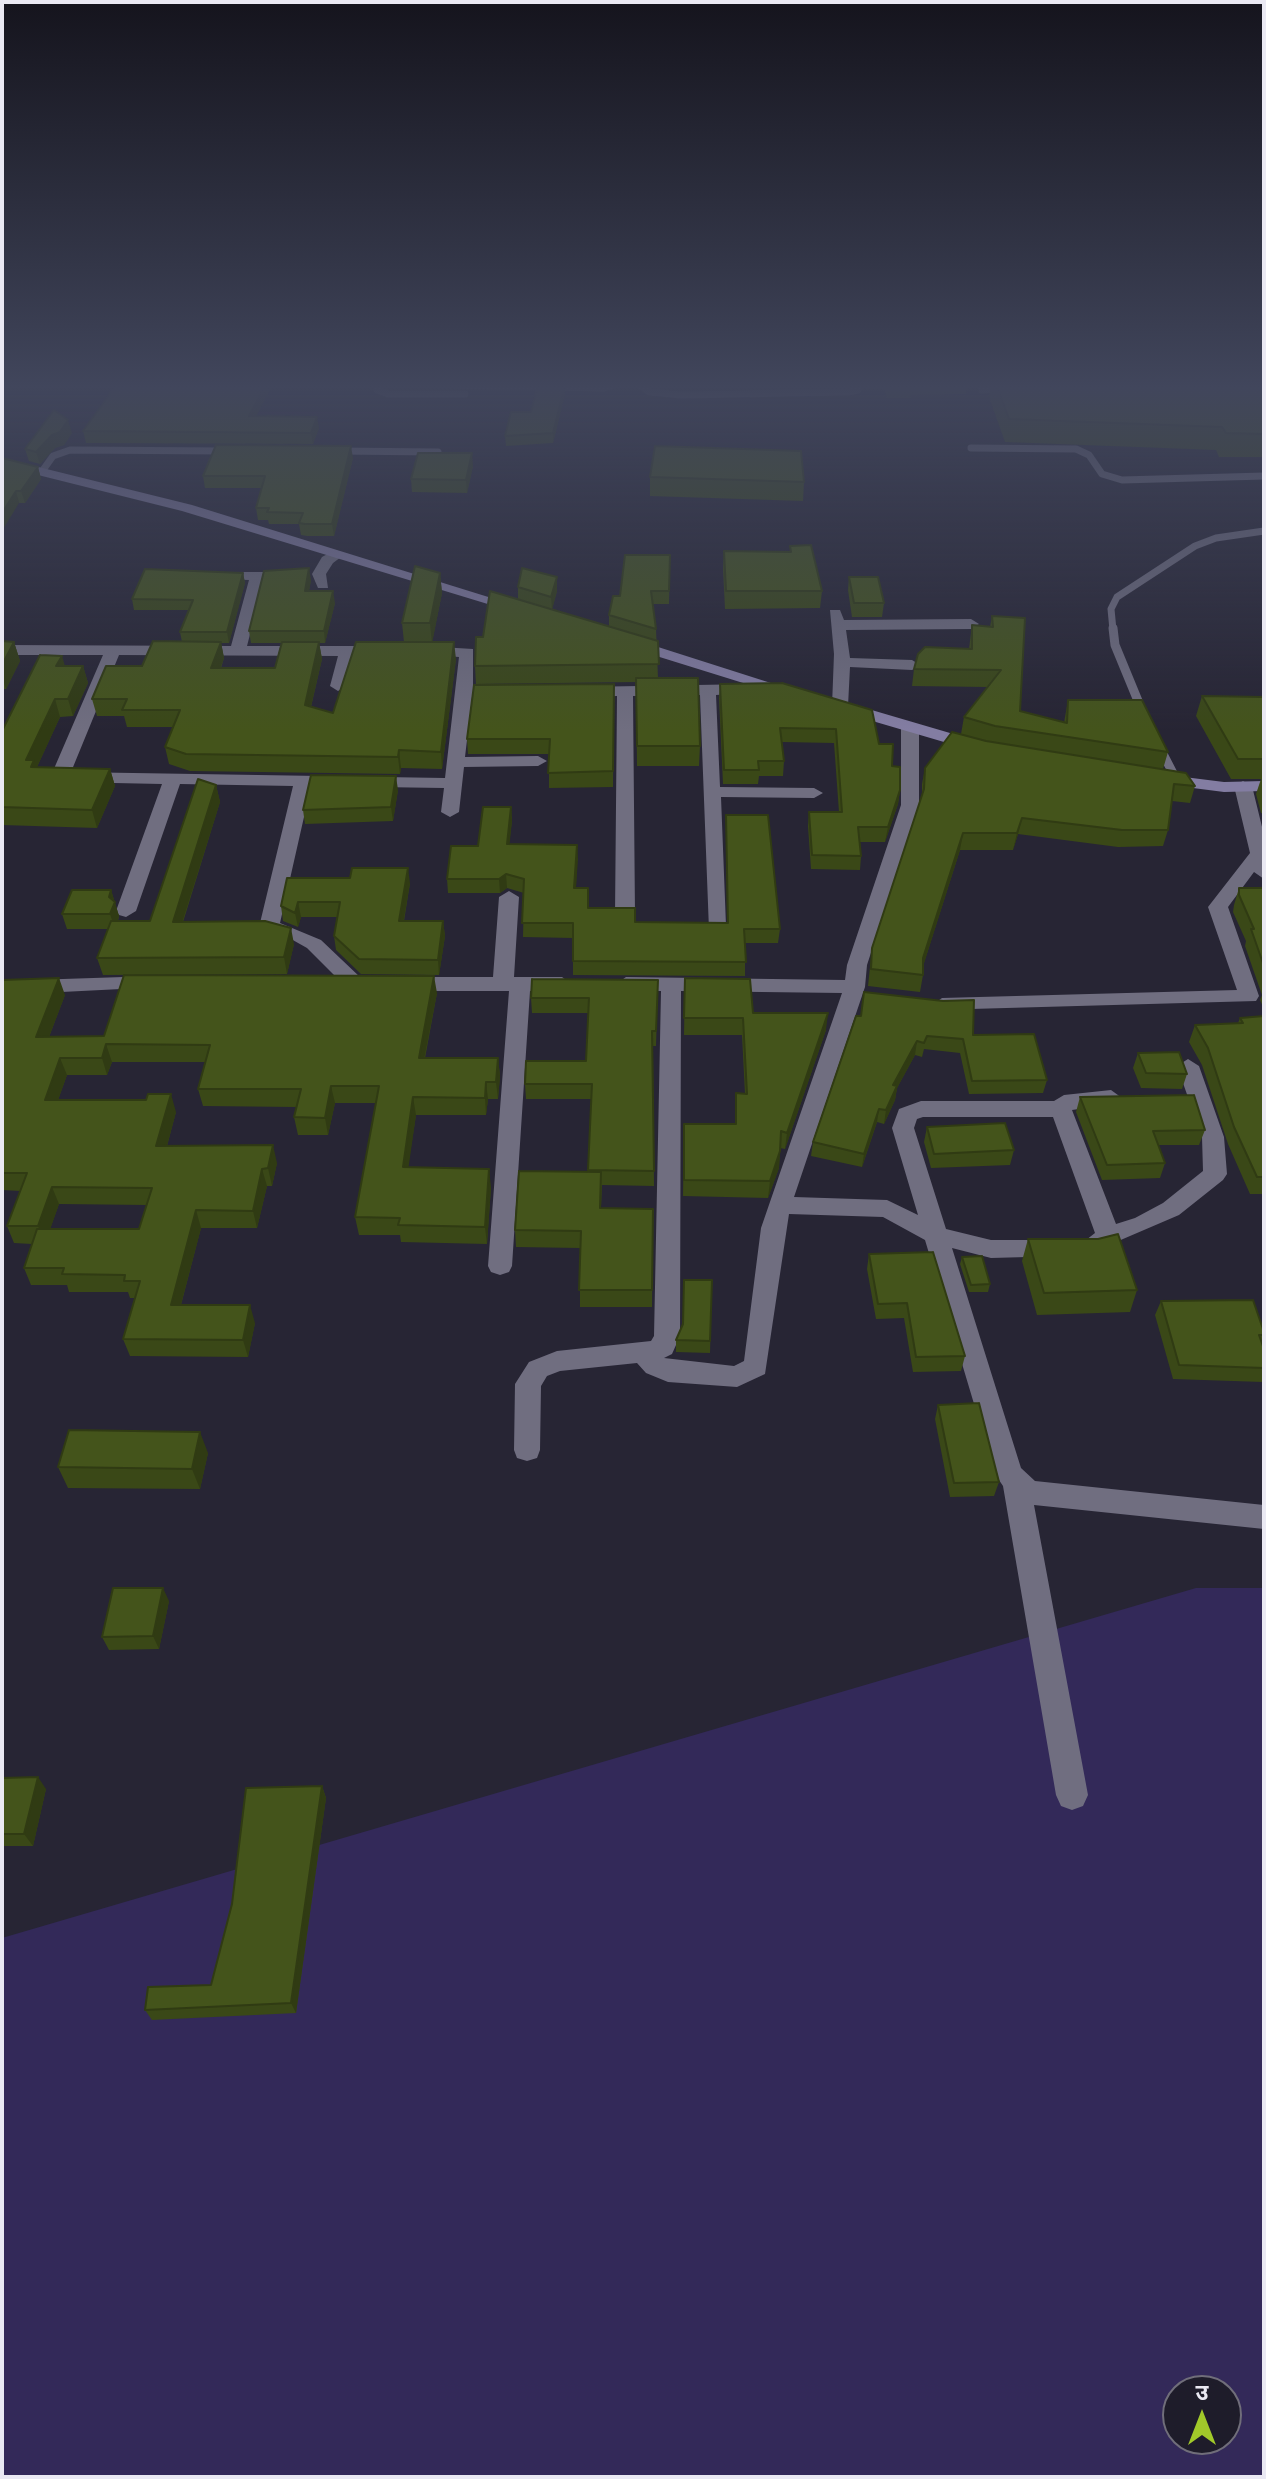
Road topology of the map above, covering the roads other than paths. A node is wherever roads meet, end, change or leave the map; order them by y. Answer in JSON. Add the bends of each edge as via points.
{"nodes":[{"id":1,"x":147,"y":500,"type":"edge"},
{"id":2,"x":1264,"y":531,"type":"edge"},
{"id":3,"x":338,"y":554,"type":"junction"},
{"id":4,"x":199,"y":575,"type":"edge"},
{"id":5,"x":258,"y":576,"type":"junction"},
{"id":6,"x":297,"y":576,"type":"edge"},
{"id":7,"x":323,"y":585,"type":"dead end"},
{"id":8,"x":532,"y":613,"type":"edge"},
{"id":9,"x":971,"y":624,"type":"edge"},
{"id":10,"x":607,"y":635,"type":"edge"},
{"id":11,"x":2,"y":650,"type":"edge"},
{"id":12,"x":113,"y":651,"type":"junction"},
{"id":13,"x":238,"y":651,"type":"junction"},
{"id":14,"x":343,"y":652,"type":"junction"},
{"id":15,"x":842,"y":662,"type":"junction"},
{"id":16,"x":912,"y":665,"type":"edge"},
{"id":17,"x":334,"y":686,"type":"dead end"},
{"id":18,"x":780,"y":689,"type":"junction"},
{"id":19,"x":708,"y":691,"type":"junction"},
{"id":20,"x":464,"y":692,"type":"junction"},
{"id":21,"x":523,"y":692,"type":"edge"},
{"id":22,"x":567,"y":692,"type":"edge"},
{"id":23,"x":625,"y":692,"type":"junction"},
{"id":24,"x":825,"y":702,"type":"junction"},
{"id":25,"x":1145,"y":717,"type":"edge"},
{"id":26,"x":910,"y":727,"type":"junction"},
{"id":27,"x":1158,"y":743,"type":"edge"},
{"id":28,"x":989,"y":751,"type":"edge"},
{"id":29,"x":538,"y":761,"type":"dead end"},
{"id":30,"x":455,"y":762,"type":"junction"},
{"id":31,"x":1148,"y":777,"type":"edge"},
{"id":32,"x":172,"y":781,"type":"junction"},
{"id":33,"x":1177,"y":781,"type":"junction"},
{"id":34,"x":303,"y":782,"type":"junction"},
{"id":35,"x":453,"y":783,"type":"junction"},
{"id":36,"x":1243,"y":786,"type":"junction"},
{"id":37,"x":1264,"y":786,"type":"edge"},
{"id":38,"x":711,"y":792,"type":"junction"},
{"id":39,"x":814,"y":793,"type":"dead end"},
{"id":40,"x":450,"y":812,"type":"dead end"},
{"id":41,"x":1261,"y":863,"type":"edge"},
{"id":42,"x":509,"y":897,"type":"dead end"},
{"id":43,"x":126,"y":911,"type":"dead end"},
{"id":44,"x":625,"y":915,"type":"edge"},
{"id":45,"x":716,"y":926,"type":"edge"},
{"id":46,"x":168,"y":982,"type":"edge"},
{"id":47,"x":326,"y":983,"type":"edge"},
{"id":48,"x":369,"y":983,"type":"junction"},
{"id":49,"x":512,"y":984,"type":"junction"},
{"id":50,"x":581,"y":984,"type":"edge"},
{"id":51,"x":611,"y":984,"type":"edge"},
{"id":52,"x":671,"y":984,"type":"junction"},
{"id":53,"x":2,"y":988,"type":"edge"},
{"id":54,"x":859,"y":992,"type":"junction"},
{"id":55,"x":927,"y":1003,"type":"edge"},
{"id":56,"x":1188,"y":1066,"type":"edge"},
{"id":57,"x":1130,"y":1098,"type":"edge"},
{"id":58,"x":1173,"y":1099,"type":"edge"},
{"id":59,"x":1202,"y":1100,"type":"junction"},
{"id":60,"x":1061,"y":1109,"type":"junction"},
{"id":61,"x":780,"y":1205,"type":"junction"},
{"id":62,"x":938,"y":1236,"type":"junction"},
{"id":63,"x":1108,"y":1236,"type":"junction"},
{"id":64,"x":500,"y":1266,"type":"dead end"},
{"id":65,"x":642,"y":1352,"type":"junction"},
{"id":66,"x":527,"y":1450,"type":"dead end"},
{"id":67,"x":1016,"y":1481,"type":"junction"},
{"id":68,"x":1264,"y":1517,"type":"edge"},
{"id":69,"x":1072,"y":1795,"type":"dead end"}],
"edges":[{"from":1,"to":3,"type":"street"},
{"from":2,"to":25,"type":"lane","via":[[1195,546],[1117,597],[1111,609],[1115,645]]},
{"from":3,"to":7,"type":"street","via":[[319,574]]},
{"from":3,"to":8,"type":"street"},
{"from":4,"to":5,"type":"street"},
{"from":5,"to":6,"type":"street"},
{"from":5,"to":13,"type":"street"},
{"from":9,"to":15,"type":"street","via":[[836,619]]},
{"from":10,"to":18,"type":"street"},
{"from":11,"to":12,"type":"street","via":[[41,657]]},
{"from":12,"to":13,"type":"street"},
{"from":12,"to":32,"type":"street","via":[[62,771],[66,777]]},
{"from":13,"to":14,"type":"street"},
{"from":14,"to":17,"type":"street"},
{"from":14,"to":20,"type":"street","via":[[467,652]]},
{"from":15,"to":16,"type":"street"},
{"from":15,"to":24,"type":"street"},
{"from":18,"to":19,"type":"street"},
{"from":18,"to":24,"type":"street"},
{"from":19,"to":23,"type":"street"},
{"from":19,"to":38,"type":"street"},
{"from":20,"to":21,"type":"street"},
{"from":20,"to":30,"type":"street"},
{"from":22,"to":23,"type":"street"},
{"from":23,"to":44,"type":"street"},
{"from":24,"to":26,"type":"street"},
{"from":26,"to":28,"type":"street"},
{"from":26,"to":54,"type":"street","via":[[910,805],[857,965]]},
{"from":27,"to":33,"type":"lane"},
{"from":29,"to":30,"type":"street"},
{"from":30,"to":35,"type":"street"},
{"from":31,"to":33,"type":"street"},
{"from":32,"to":34,"type":"street"},
{"from":32,"to":43,"type":"street"},
{"from":33,"to":36,"type":"street"},
{"from":34,"to":35,"type":"street"},
{"from":34,"to":48,"type":"street","via":[[272,930],[296,934]]},
{"from":35,"to":40,"type":"street"},
{"from":36,"to":37,"type":"street"},
{"from":36,"to":41,"type":"street"},
{"from":38,"to":39,"type":"street"},
{"from":38,"to":45,"type":"street"},
{"from":41,"to":55,"type":"street","via":[[1218,907],[1249,996]]},
{"from":42,"to":49,"type":"street"},
{"from":46,"to":53,"type":"street"},
{"from":47,"to":48,"type":"street"},
{"from":48,"to":49,"type":"street"},
{"from":49,"to":50,"type":"street"},
{"from":49,"to":64,"type":"street"},
{"from":51,"to":52,"type":"street"},
{"from":52,"to":54,"type":"street"},
{"from":52,"to":65,"type":"street","via":[[667,1336],[663,1347]]},
{"from":54,"to":61,"type":"street"},
{"from":56,"to":59,"type":"street"},
{"from":57,"to":60,"type":"street","via":[[1064,1103]]},
{"from":58,"to":59,"type":"street"},
{"from":59,"to":63,"type":"street","via":[[1213,1137],[1215,1174],[1171,1209]]},
{"from":60,"to":62,"type":"street","via":[[921,1109],[907,1114],[903,1128]]},
{"from":60,"to":63,"type":"street"},
{"from":61,"to":62,"type":"street","via":[[887,1209]]},
{"from":61,"to":65,"type":"street","via":[[756,1367],[737,1377],[668,1372]]},
{"from":62,"to":63,"type":"street","via":[[991,1249],[1091,1249]]},
{"from":62,"to":67,"type":"street","via":[[1009,1474]]},
{"from":65,"to":66,"type":"street","via":[[557,1361],[538,1369],[528,1384]]},
{"from":67,"to":68,"type":"street","via":[[1043,1496]]},
{"from":67,"to":69,"type":"street"}]}
